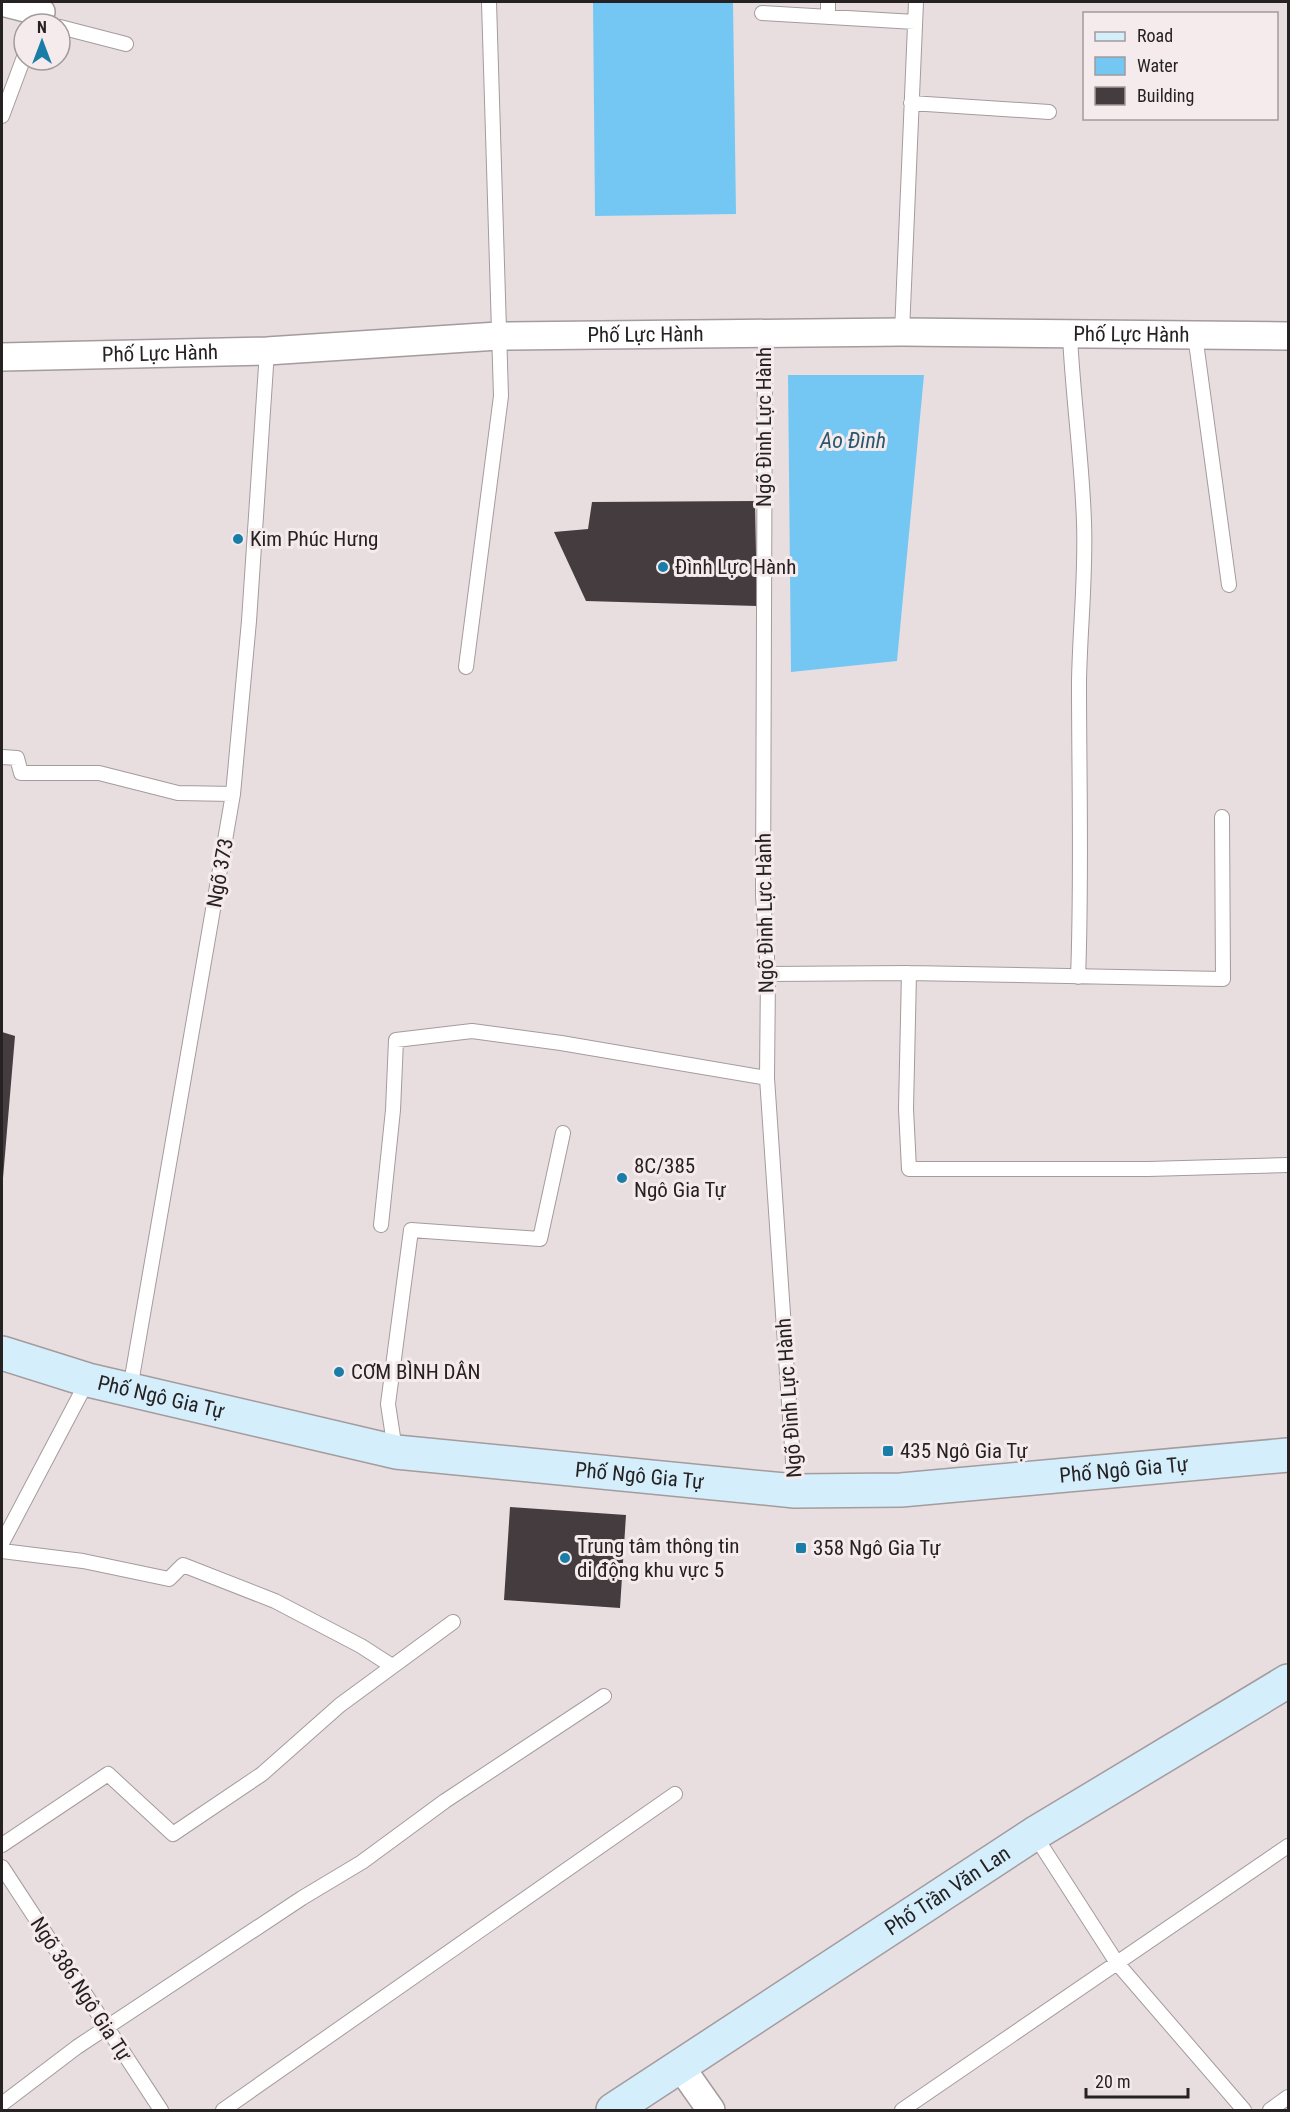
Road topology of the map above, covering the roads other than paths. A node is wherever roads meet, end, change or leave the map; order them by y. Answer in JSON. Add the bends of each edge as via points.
{"nodes":[{"id":1,"x":2,"y":2,"type":"edge"},
{"id":2,"x":489,"y":2,"type":"edge"},
{"id":3,"x":828,"y":2,"type":"edge"},
{"id":4,"x":916,"y":2,"type":"edge"},
{"id":5,"x":29,"y":12,"type":"edge"},
{"id":6,"x":762,"y":13,"type":"dead end"},
{"id":7,"x":828,"y":17,"type":"junction"},
{"id":8,"x":915,"y":22,"type":"junction"},
{"id":9,"x":72,"y":27,"type":"edge"},
{"id":10,"x":126,"y":44,"type":"dead end"},
{"id":11,"x":18,"y":72,"type":"edge"},
{"id":12,"x":911,"y":103,"type":"junction"},
{"id":13,"x":1049,"y":112,"type":"dead end"},
{"id":14,"x":2,"y":116,"type":"edge"},
{"id":15,"x":902,"y":333,"type":"junction"},
{"id":16,"x":765,"y":335,"type":"junction"},
{"id":17,"x":1195,"y":335,"type":"junction"},
{"id":18,"x":498,"y":336,"type":"junction"},
{"id":19,"x":1070,"y":336,"type":"junction"},
{"id":20,"x":1288,"y":336,"type":"edge"},
{"id":21,"x":267,"y":351,"type":"junction"},
{"id":22,"x":2,"y":357,"type":"edge"},
{"id":23,"x":1229,"y":585,"type":"dead end"},
{"id":24,"x":466,"y":668,"type":"dead end"},
{"id":25,"x":2,"y":758,"type":"edge"},
{"id":26,"x":233,"y":794,"type":"junction"},
{"id":27,"x":1222,"y":817,"type":"dead end"},
{"id":28,"x":909,"y":973,"type":"junction"},
{"id":29,"x":768,"y":974,"type":"junction"},
{"id":30,"x":1078,"y":977,"type":"junction"},
{"id":31,"x":767,"y":1078,"type":"junction"},
{"id":32,"x":563,"y":1133,"type":"dead end"},
{"id":33,"x":1288,"y":1165,"type":"edge"},
{"id":34,"x":381,"y":1225,"type":"dead end"},
{"id":35,"x":2,"y":1353,"type":"edge"},
{"id":36,"x":87,"y":1380,"type":"junction"},
{"id":37,"x":130,"y":1389,"type":"junction"},
{"id":38,"x":396,"y":1452,"type":"junction"},
{"id":39,"x":1288,"y":1455,"type":"edge"},
{"id":40,"x":795,"y":1491,"type":"junction"},
{"id":41,"x":2,"y":1543,"type":"edge"},
{"id":42,"x":2,"y":1551,"type":"edge"},
{"id":43,"x":453,"y":1622,"type":"dead end"},
{"id":44,"x":392,"y":1666,"type":"junction"},
{"id":45,"x":1288,"y":1681,"type":"edge"},
{"id":46,"x":604,"y":1696,"type":"dead end"},
{"id":47,"x":675,"y":1794,"type":"dead end"},
{"id":48,"x":1034,"y":1834,"type":"junction"},
{"id":49,"x":2,"y":1845,"type":"edge"},
{"id":50,"x":1288,"y":1846,"type":"edge"},
{"id":51,"x":2,"y":1867,"type":"edge"},
{"id":52,"x":1117,"y":1963,"type":"junction"},
{"id":53,"x":106,"y":2029,"type":"junction"},
{"id":54,"x":680,"y":2066,"type":"junction"},
{"id":55,"x":1288,"y":2097,"type":"edge"},
{"id":56,"x":2,"y":2104,"type":"edge"},
{"id":57,"x":161,"y":2110,"type":"edge"},
{"id":58,"x":223,"y":2110,"type":"edge"},
{"id":59,"x":613,"y":2110,"type":"edge"},
{"id":60,"x":711,"y":2110,"type":"edge"},
{"id":61,"x":902,"y":2110,"type":"edge"},
{"id":62,"x":1244,"y":2110,"type":"edge"},
{"id":63,"x":1270,"y":2110,"type":"edge"}],
"edges":[{"from":1,"to":5,"type":"street"},
{"from":2,"to":18,"type":"lane"},
{"from":3,"to":7,"type":"lane"},
{"from":4,"to":8,"type":"lane"},
{"from":6,"to":7,"type":"lane"},
{"from":7,"to":8,"type":"lane"},
{"from":8,"to":12,"type":"lane"},
{"from":9,"to":10,"type":"lane"},
{"from":11,"to":14,"type":"lane"},
{"from":12,"to":13,"type":"lane"},
{"from":12,"to":15,"type":"lane"},
{"from":15,"to":16,"type":"street","name":"Phố Lực Hành"},
{"from":15,"to":19,"type":"street","name":"Phố Lực Hành"},
{"from":16,"to":18,"type":"street","name":"Phố Lực Hành"},
{"from":16,"to":29,"type":"lane","name":"Ngõ Đình Lực Hành","via":[[763,895]]},
{"from":17,"to":19,"type":"street","name":"Phố Lực Hành"},
{"from":17,"to":20,"type":"street","name":"Phố Lực Hành"},
{"from":17,"to":23,"type":"lane"},
{"from":18,"to":21,"type":"street","name":"Phố Lực Hành"},
{"from":18,"to":24,"type":"lane","via":[[501,396]]},
{"from":19,"to":30,"type":"lane","via":[[1082,457],[1084,525]]},
{"from":21,"to":22,"type":"street","name":"Phố Lực Hành"},
{"from":21,"to":26,"type":"lane","name":"Ngõ 373"},
{"from":25,"to":26,"type":"lane","via":[[17,758],[21,774],[99,774],[178,793]]},
{"from":26,"to":37,"type":"lane","name":"Ngõ 373"},
{"from":27,"to":30,"type":"lane","via":[[1223,979]]},
{"from":28,"to":29,"type":"lane"},
{"from":28,"to":30,"type":"lane"},
{"from":28,"to":33,"type":"lane","via":[[909,1169]]},
{"from":29,"to":31,"type":"lane","name":"Ngõ Đình Lực Hành"},
{"from":31,"to":34,"type":"lane","via":[[472,1031],[396,1040]]},
{"from":31,"to":40,"type":"lane","name":"Ngõ Đình Lực Hành"},
{"from":32,"to":38,"type":"lane","via":[[540,1239],[411,1230],[388,1404]]},
{"from":35,"to":36,"type":"main road","name":"Phố Ngô Gia Tự"},
{"from":36,"to":37,"type":"main road","name":"Phố Ngô Gia Tự"},
{"from":36,"to":41,"type":"lane"},
{"from":37,"to":38,"type":"main road","name":"Phố Ngô Gia Tự"},
{"from":38,"to":40,"type":"main road","name":"Phố Ngô Gia Tự"},
{"from":39,"to":40,"type":"main road","name":"Phố Ngô Gia Tự","via":[[901,1490]]},
{"from":42,"to":44,"type":"lane","via":[[83,1561],[169,1579],[183,1565],[275,1601]]},
{"from":43,"to":44,"type":"lane"},
{"from":44,"to":49,"type":"lane","via":[[340,1705],[262,1774],[173,1834],[108,1774]]},
{"from":45,"to":48,"type":"main road","name":"Phố Trần Văn Lan"},
{"from":46,"to":53,"type":"lane","via":[[445,1801],[362,1862]]},
{"from":47,"to":58,"type":"lane"},
{"from":48,"to":52,"type":"lane"},
{"from":48,"to":54,"type":"main road","name":"Phố Trần Văn Lan"},
{"from":50,"to":52,"type":"lane"},
{"from":51,"to":53,"type":"lane","name":"Ngõ 386 Ngô Gia Tự"},
{"from":52,"to":61,"type":"lane"},
{"from":52,"to":62,"type":"lane"},
{"from":53,"to":56,"type":"lane"},
{"from":53,"to":57,"type":"lane","name":"Ngõ 386 Ngô Gia Tự"},
{"from":54,"to":59,"type":"main road","name":"Phố Trần Văn Lan"},
{"from":54,"to":60,"type":"street"},
{"from":55,"to":63,"type":"lane"}]}
